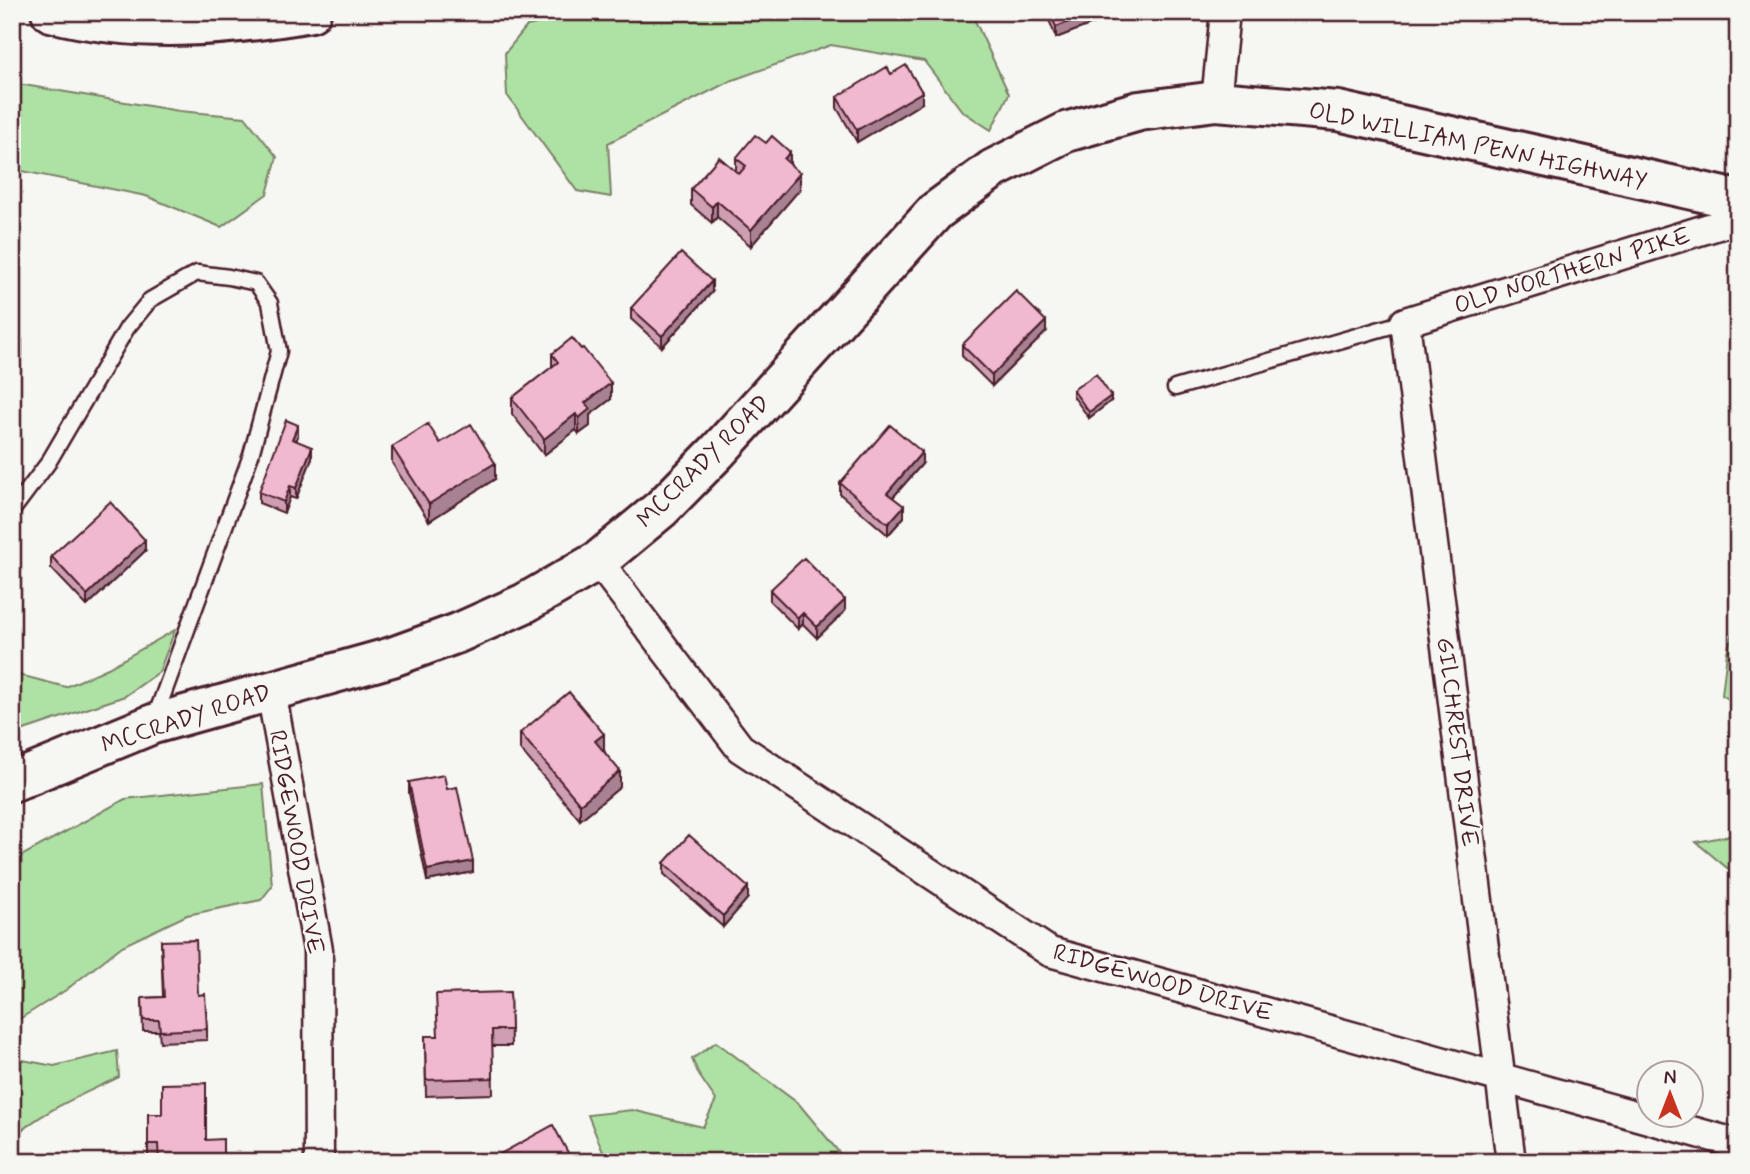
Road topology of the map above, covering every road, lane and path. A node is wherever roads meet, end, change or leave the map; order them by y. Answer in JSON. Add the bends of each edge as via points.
{"nodes":[{"id":1,"x":51,"y":12,"type":"edge"},
{"id":2,"x":311,"y":12,"type":"edge"},
{"id":3,"x":1225,"y":12,"type":"edge"},
{"id":4,"x":1216,"y":101,"type":"junction"},
{"id":5,"x":1738,"y":200,"type":"edge"},
{"id":6,"x":1738,"y":219,"type":"edge"},
{"id":7,"x":1405,"y":322,"type":"junction"},
{"id":8,"x":1175,"y":388,"type":"dead end"},
{"id":9,"x":12,"y":511,"type":"edge"},
{"id":10,"x":598,"y":561,"type":"junction"},
{"id":11,"x":271,"y":691,"type":"junction"},
{"id":12,"x":153,"y":724,"type":"junction"},
{"id":13,"x":12,"y":782,"type":"edge"},
{"id":14,"x":1500,"y":1079,"type":"junction"},
{"id":15,"x":1738,"y":1144,"type":"edge"},
{"id":16,"x":319,"y":1162,"type":"edge"},
{"id":17,"x":1511,"y":1162,"type":"edge"}],
"edges":[{"from":1,"to":2,"type":"main road","via":[[101,22],[177,27]]},
{"from":3,"to":4,"type":"street"},
{"from":4,"to":5,"type":"main road","name":"OLD WILLIAM PENN HIGHWAY","via":[[1338,111]]},
{"from":4,"to":10,"type":"main road","name":"MCCRADY ROAD","via":[[1139,111],[1066,132],[993,170],[936,211],[717,452],[662,508]]},
{"from":6,"to":7,"type":"street","name":"OLD NORTHERN PIKE"},
{"from":7,"to":8,"type":"lane"},
{"from":7,"to":14,"type":"street","name":"GILCHREST DRIVE"},
{"from":9,"to":12,"type":"lane","via":[[48,463],[127,328],[150,300],[197,274],[256,283],[270,303],[279,351],[251,455]]},
{"from":10,"to":11,"type":"main road","name":"MCCRADY ROAD","via":[[525,603],[458,633]]},
{"from":10,"to":14,"type":"street","name":"RIDGEWOOD DRIVE","via":[[740,748],[1050,952]]},
{"from":11,"to":12,"type":"main road","name":"MCCRADY ROAD"},
{"from":11,"to":16,"type":"street","name":"RIDGEWOOD DRIVE","via":[[318,950]]},
{"from":12,"to":13,"type":"main road","name":"MCCRADY ROAD"},
{"from":14,"to":15,"type":"street","name":"RIDGEWOOD DRIVE"},
{"from":14,"to":17,"type":"street","name":"GILCHREST DRIVE"}]}
